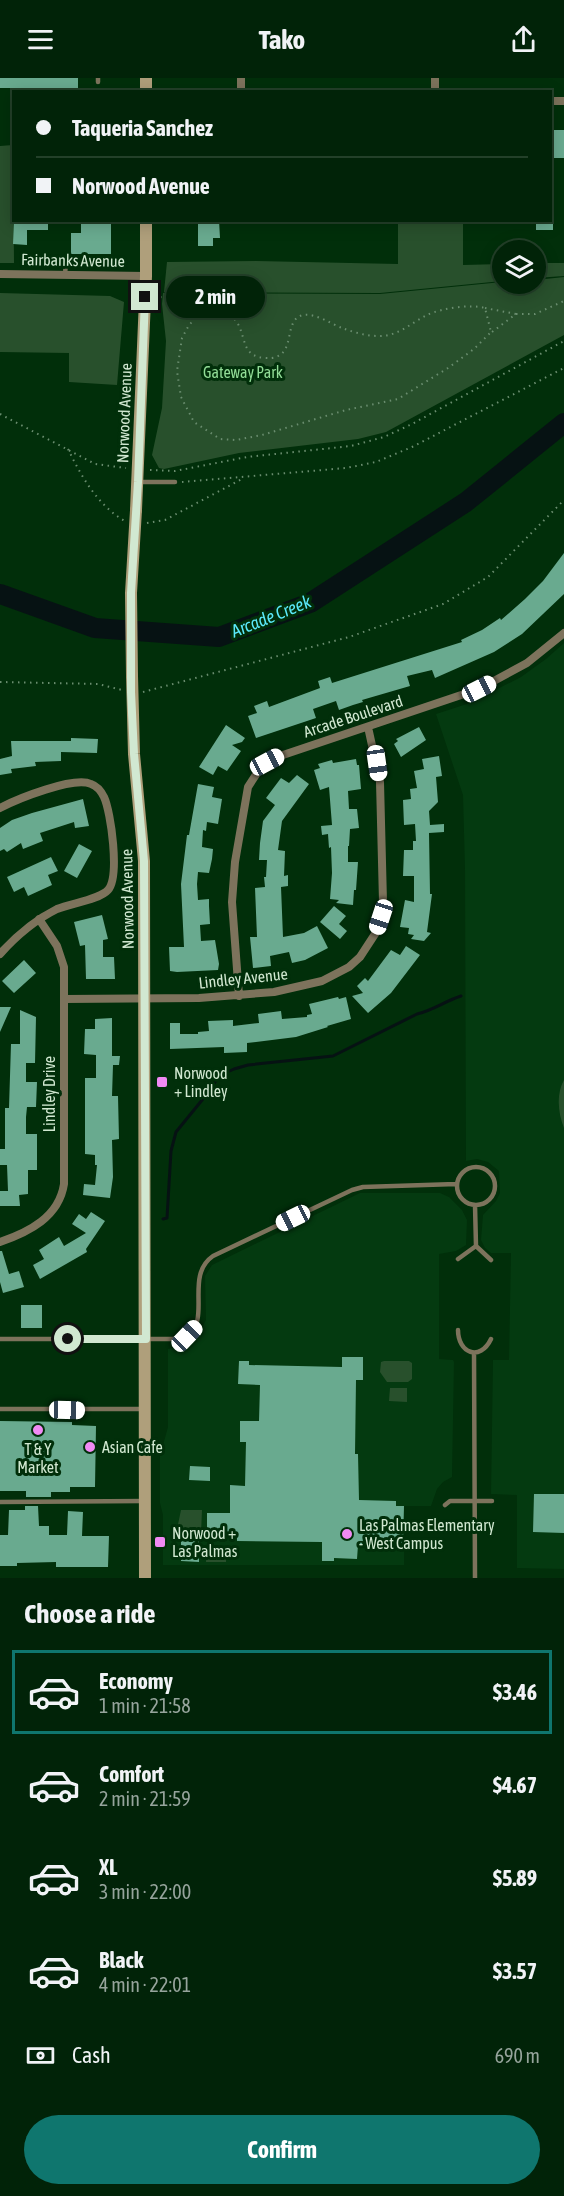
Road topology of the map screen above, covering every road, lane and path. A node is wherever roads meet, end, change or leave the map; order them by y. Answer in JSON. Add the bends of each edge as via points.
{"nodes":[{"id":1,"x":146,"y":222,"type":"edge"},
{"id":2,"x":66,"y":261,"type":"dead end"},
{"id":3,"x":0,"y":274,"type":"edge"},
{"id":4,"x":65,"y":275,"type":"junction"},
{"id":5,"x":146,"y":276,"type":"junction"},
{"id":6,"x":160,"y":297,"type":"dead end"},
{"id":7,"x":564,"y":301,"type":"edge"},
{"id":8,"x":485,"y":308,"type":"junction"},
{"id":9,"x":516,"y":314,"type":"junction"},
{"id":10,"x":196,"y":318,"type":"junction"},
{"id":11,"x":491,"y":332,"type":"junction"},
{"id":12,"x":564,"y":341,"type":"edge"},
{"id":13,"x":564,"y":368,"type":"edge"},
{"id":14,"x":0,"y":414,"type":"edge"},
{"id":15,"x":139,"y":476,"type":"junction"},
{"id":16,"x":157,"y":476,"type":"dead end"},
{"id":17,"x":175,"y":482,"type":"joint"},
{"id":18,"x":564,"y":500,"type":"edge"},
{"id":19,"x":564,"y":633,"type":"edge"},
{"id":20,"x":0,"y":682,"type":"edge"},
{"id":21,"x":131,"y":692,"type":"junction"},
{"id":22,"x":368,"y":727,"type":"junction"},
{"id":23,"x":0,"y":808,"type":"edge"},
{"id":24,"x":39,"y":919,"type":"junction"},
{"id":25,"x":0,"y":954,"type":"edge"},
{"id":26,"x":239,"y":996,"type":"junction"},
{"id":27,"x":64,"y":999,"type":"junction"},
{"id":28,"x":146,"y":999,"type":"junction"},
{"id":29,"x":456,"y":1184,"type":"junction"},
{"id":30,"x":475,"y":1205,"type":"junction"},
{"id":31,"x":0,"y":1242,"type":"edge"},
{"id":32,"x":476,"y":1246,"type":"junction"},
{"id":33,"x":458,"y":1260,"type":"dead end"},
{"id":34,"x":491,"y":1260,"type":"dead end"},
{"id":35,"x":458,"y":1330,"type":"dead end"},
{"id":36,"x":0,"y":1339,"type":"edge"},
{"id":37,"x":146,"y":1339,"type":"junction"},
{"id":38,"x":491,"y":1339,"type":"dead end"},
{"id":39,"x":474,"y":1353,"type":"junction"},
{"id":40,"x":0,"y":1409,"type":"edge"},
{"id":41,"x":146,"y":1409,"type":"junction"},
{"id":42,"x":146,"y":1501,"type":"junction"},
{"id":43,"x":474,"y":1501,"type":"junction"},
{"id":44,"x":492,"y":1501,"type":"dead end"},
{"id":45,"x":0,"y":1502,"type":"edge"},
{"id":46,"x":445,"y":1505,"type":"dead end"},
{"id":47,"x":146,"y":1578,"type":"edge"},
{"id":48,"x":475,"y":1578,"type":"edge"}],
"edges":[{"from":1,"to":5,"type":"main road","name":"Norwood Avenue"},
{"from":2,"to":4,"type":"lane"},
{"from":3,"to":4,"type":"street","name":"Fairbanks Avenue"},
{"from":4,"to":5,"type":"street","name":"Fairbanks Avenue"},
{"from":5,"to":15,"type":"main road","name":"Norwood Avenue"},
{"from":6,"to":10,"type":"path","via":[[180,302]]},
{"from":7,"to":9,"type":"path","via":[[535,314]]},
{"from":8,"to":9,"type":"path"},
{"from":8,"to":10,"type":"path","via":[[473,305],[429,314],[393,334],[378,336],[304,315],[294,320],[289,345],[279,355],[268,358],[256,356],[244,347],[233,318],[214,312]]},
{"from":8,"to":11,"type":"path"},
{"from":9,"to":11,"type":"path"},
{"from":10,"to":11,"type":"path","via":[[182,338],[177,371],[181,397],[194,422],[220,439],[236,440],[399,399],[474,350]]},
{"from":12,"to":15,"type":"path","via":[[384,437],[351,446],[247,457]]},
{"from":13,"to":17,"type":"path","via":[[376,462],[346,468]]},
{"from":14,"to":15,"type":"path","via":[[95,464]]},
{"from":15,"to":16,"type":"path"},
{"from":15,"to":17,"type":"lane"},
{"from":15,"to":21,"type":"main road","name":"Norwood Avenue","bridge":true,"via":[[131,593]]},
{"from":18,"to":21,"type":"path","via":[[488,577],[443,604],[348,637],[148,693]]},
{"from":19,"to":22,"type":"street","name":"Arcade Boulevard","via":[[527,663],[479,689]]},
{"from":20,"to":21,"type":"path","via":[[98,684]]},
{"from":21,"to":28,"type":"main road","name":"Norwood Avenue","via":[[144,861]]},
{"from":22,"to":26,"type":"street","name":"Arcade Boulevard","via":[[280,756],[261,767],[252,780],[246,795],[232,882]]},
{"from":22,"to":26,"type":"street","name":"Lindley Avenue","via":[[381,801],[383,902],[377,931],[360,957],[336,976],[274,992]]},
{"from":23,"to":24,"type":"street","via":[[78,782],[94,785],[105,801],[114,847],[113,883],[103,894],[71,903]]},
{"from":24,"to":25,"type":"street"},
{"from":24,"to":27,"type":"street","name":"Lindley Drive","via":[[60,953]]},
{"from":26,"to":28,"type":"street","name":"Lindley Avenue"},
{"from":27,"to":28,"type":"street","name":"Lindley Avenue"},
{"from":27,"to":31,"type":"street","name":"Lindley Drive","via":[[63,1192],[57,1207],[46,1218]]},
{"from":28,"to":37,"type":"main road","name":"Norwood Avenue"},
{"from":29,"to":30,"type":"lane","via":[[458,1195]]},
{"from":29,"to":30,"type":"lane","via":[[469,1167],[480,1167],[491,1174],[494,1193],[488,1201]]},
{"from":29,"to":37,"type":"lane","via":[[363,1187],[213,1256],[200,1273],[195,1326],[187,1336]]},
{"from":30,"to":32,"type":"lane"},
{"from":32,"to":33,"type":"lane"},
{"from":32,"to":34,"type":"lane"},
{"from":35,"to":39,"type":"lane","via":[[460,1343],[466,1351]]},
{"from":36,"to":37,"type":"lane"},
{"from":37,"to":41,"type":"main road","name":"Norwood Avenue"},
{"from":38,"to":39,"type":"lane","via":[[487,1348]]},
{"from":39,"to":43,"type":"lane"},
{"from":40,"to":41,"type":"lane"},
{"from":41,"to":42,"type":"main road","name":"Norwood Avenue"},
{"from":42,"to":45,"type":"lane"},
{"from":42,"to":47,"type":"main road","name":"Norwood Avenue"},
{"from":43,"to":44,"type":"lane"},
{"from":43,"to":46,"type":"lane","via":[[450,1501]]},
{"from":43,"to":48,"type":"lane"}]}
